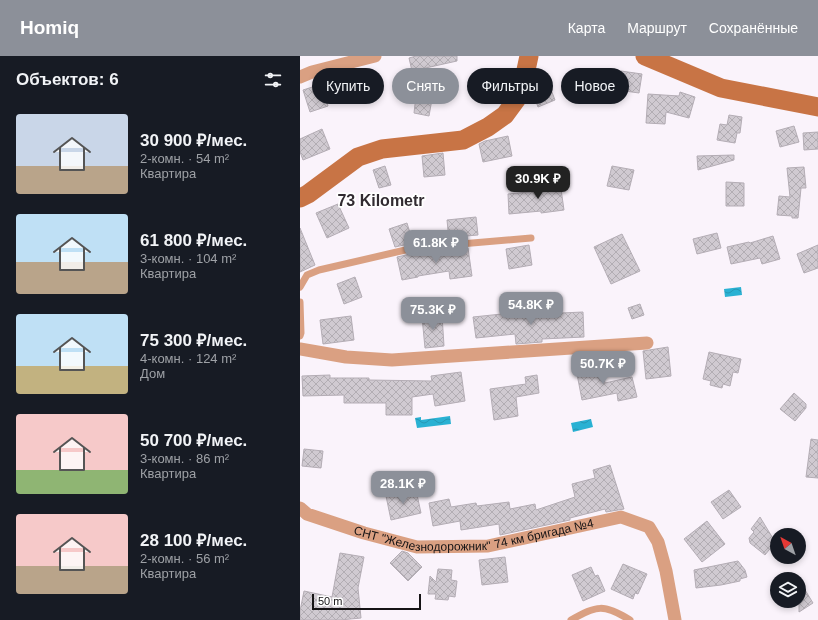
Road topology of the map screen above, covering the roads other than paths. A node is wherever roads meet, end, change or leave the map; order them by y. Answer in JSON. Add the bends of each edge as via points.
{"nodes":[{"id":1,"x":375,"y":56,"type":"edge"},
{"id":2,"x":529,"y":56,"type":"edge"},
{"id":3,"x":645,"y":56,"type":"edge"},
{"id":4,"x":300,"y":76,"type":"edge"},
{"id":5,"x":818,"y":107,"type":"edge"},
{"id":6,"x":300,"y":198,"type":"edge"},
{"id":7,"x":531,"y":238,"type":"dead end"},
{"id":8,"x":300,"y":287,"type":"edge"},
{"id":9,"x":300,"y":302,"type":"edge"},
{"id":10,"x":300,"y":336,"type":"edge"},
{"id":11,"x":647,"y":343,"type":"dead end"},
{"id":12,"x":300,"y":349,"type":"edge"},
{"id":13,"x":300,"y":508,"type":"edge"},
{"id":14,"x":571,"y":620,"type":"edge"},
{"id":15,"x":630,"y":620,"type":"edge"},
{"id":16,"x":676,"y":620,"type":"edge"}],
"edges":[{"from":1,"to":4,"type":"street"},
{"from":2,"to":6,"type":"street","via":[[523,84],[516,100],[505,115],[488,127],[463,140],[382,149],[358,157]]},
{"from":3,"to":5,"type":"street","via":[[721,88]]},
{"from":7,"to":8,"type":"lane","via":[[414,248],[319,270],[307,275]]},
{"from":9,"to":10,"type":"lane"},
{"from":11,"to":12,"type":"street","via":[[392,360],[346,357]]},
{"from":13,"to":16,"type":"street","name":"СНТ \"Железнодорожник\" 74 км бригада №4","via":[[306,514],[417,547],[488,546],[621,517],[649,527],[658,542]]},
{"from":14,"to":15,"type":"lane","via":[[588,610],[604,608]]}]}
